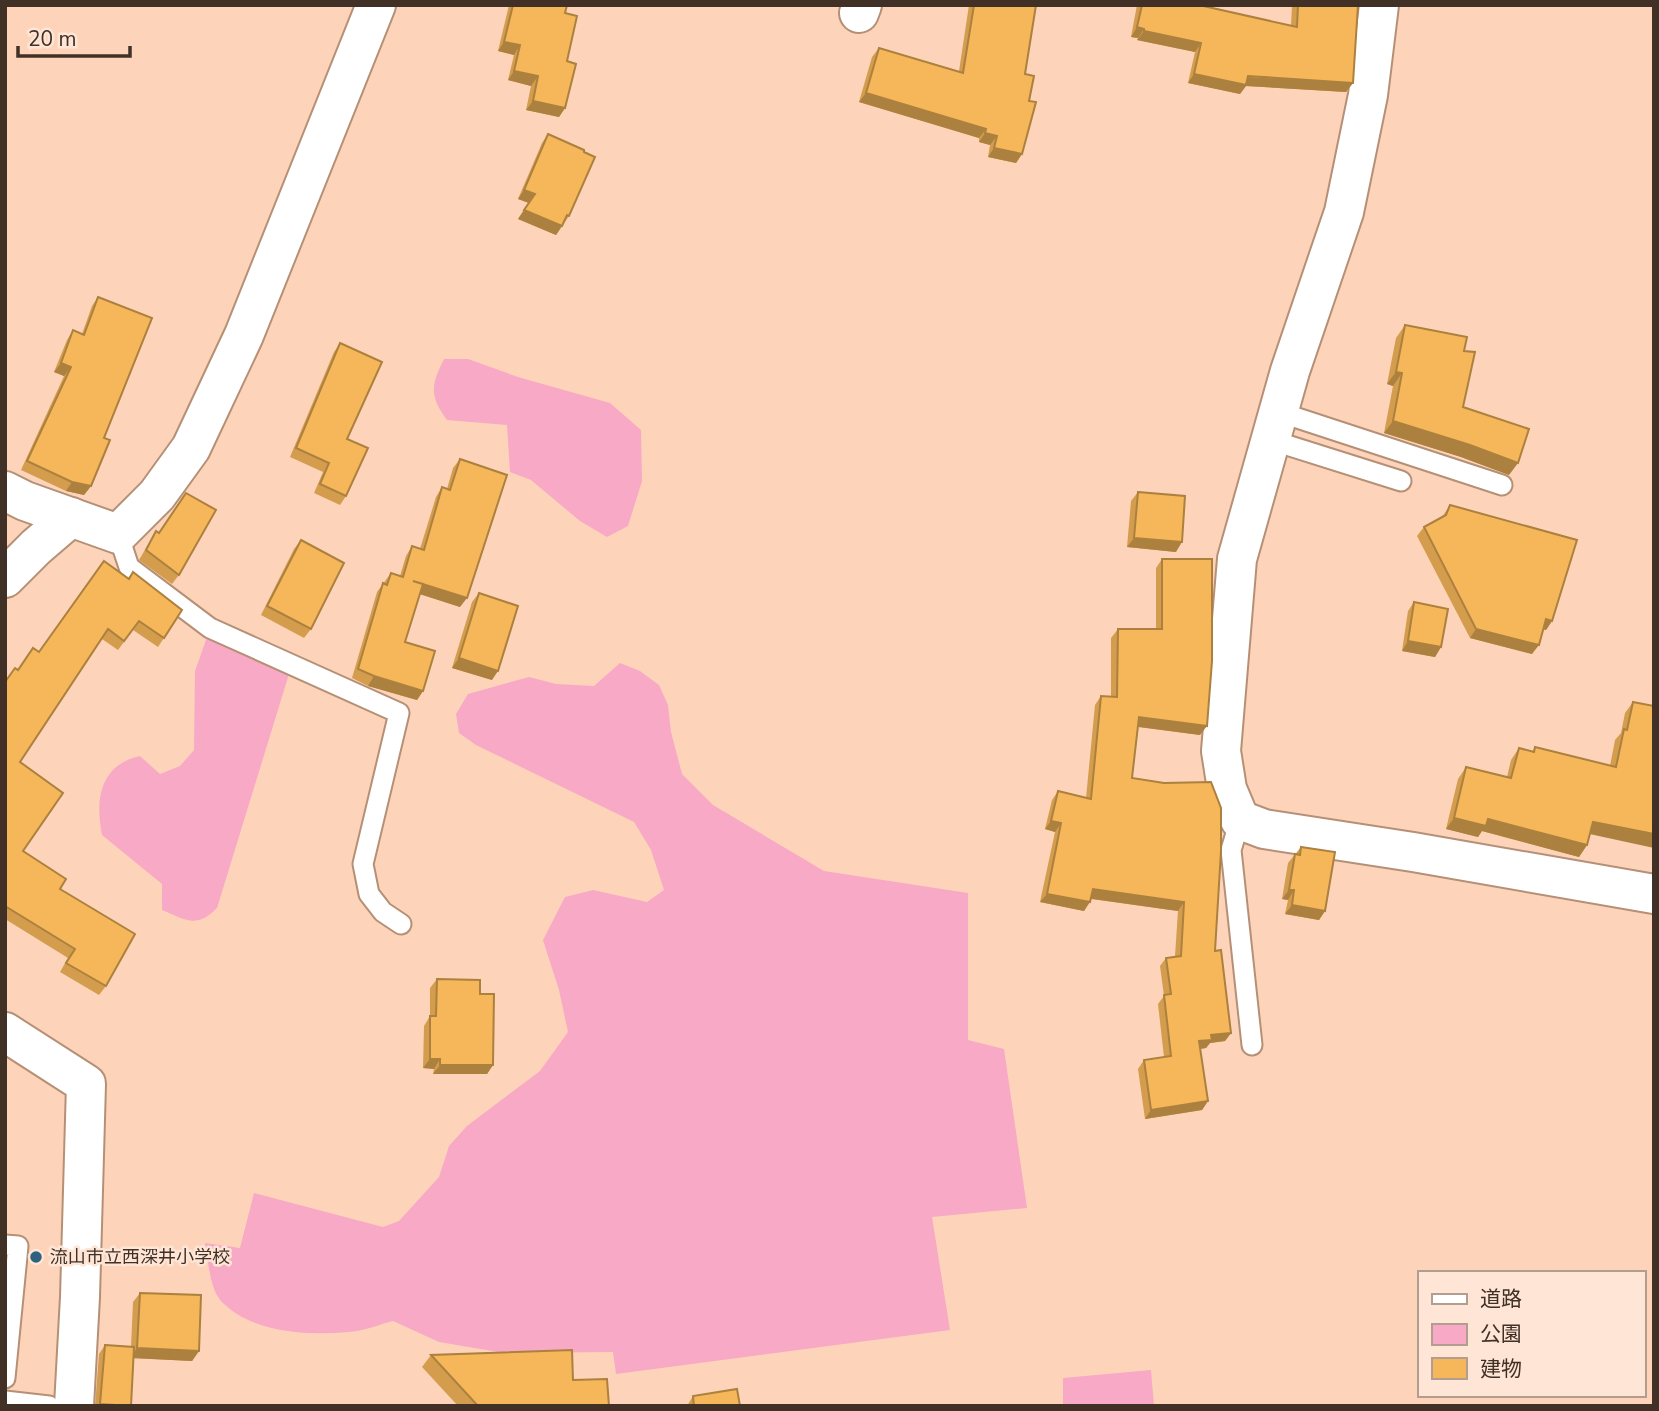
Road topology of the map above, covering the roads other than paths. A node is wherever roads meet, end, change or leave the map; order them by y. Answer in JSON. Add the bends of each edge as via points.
{"nodes":[{"id":1,"x":376,"y":5,"type":"edge"},
{"id":2,"x":1379,"y":5,"type":"edge"},
{"id":3,"x":1275,"y":426,"type":"junction"},
{"id":4,"x":1401,"y":481,"type":"dead end"},
{"id":5,"x":1502,"y":485,"type":"edge"},
{"id":6,"x":5,"y":491,"type":"edge"},
{"id":7,"x":71,"y":517,"type":"junction"},
{"id":8,"x":118,"y":534,"type":"junction"},
{"id":9,"x":5,"y":578,"type":"edge"},
{"id":10,"x":1240,"y":820,"type":"junction"},
{"id":11,"x":1654,"y":894,"type":"edge"},
{"id":12,"x":401,"y":924,"type":"dead end"},
{"id":13,"x":5,"y":1032,"type":"edge"},
{"id":14,"x":1252,"y":1045,"type":"dead end"},
{"id":15,"x":5,"y":1245,"type":"edge"},
{"id":16,"x":5,"y":1378,"type":"edge"},
{"id":17,"x":5,"y":1401,"type":"edge"},
{"id":18,"x":49,"y":1406,"type":"edge"},
{"id":19,"x":74,"y":1406,"type":"edge"}],
"edges":[{"from":1,"to":8,"type":"street","via":[[244,335],[191,448],[157,495]]},
{"from":2,"to":3,"type":"street","via":[[1368,95],[1344,212]]},
{"from":3,"to":4,"type":"lane"},
{"from":3,"to":5,"type":"lane"},
{"from":3,"to":10,"type":"street","via":[[1237,559],[1221,751],[1227,789]]},
{"from":6,"to":7,"type":"street"},
{"from":7,"to":8,"type":"street"},
{"from":7,"to":9,"type":"street"},
{"from":8,"to":12,"type":"lane","via":[[128,567],[210,628],[399,713],[363,864],[369,894],[383,912]]},
{"from":10,"to":11,"type":"street","via":[[1264,829]]},
{"from":10,"to":14,"type":"lane","via":[[1231,850]]},
{"from":13,"to":19,"type":"street","via":[[86,1084]]},
{"from":15,"to":16,"type":"lane","via":[[18,1246]]},
{"from":17,"to":18,"type":"lane"}]}
